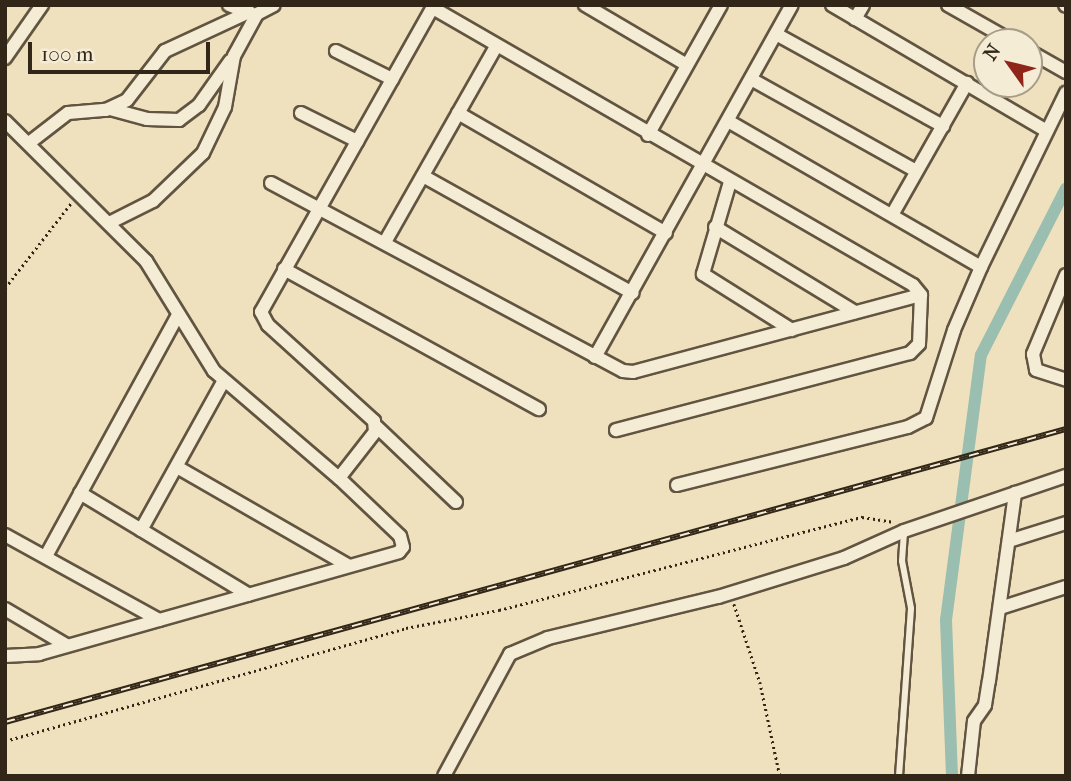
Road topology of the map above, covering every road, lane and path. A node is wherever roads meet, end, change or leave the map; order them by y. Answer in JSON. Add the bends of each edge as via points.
{"nodes":[{"id":1,"x":43,"y":5,"type":"edge"},
{"id":2,"x":229,"y":5,"type":"edge"},
{"id":3,"x":274,"y":5,"type":"edge"},
{"id":4,"x":584,"y":5,"type":"edge"},
{"id":5,"x":792,"y":5,"type":"edge"},
{"id":6,"x":832,"y":5,"type":"edge"},
{"id":7,"x":863,"y":5,"type":"edge"},
{"id":8,"x":948,"y":5,"type":"edge"},
{"id":9,"x":433,"y":6,"type":"edge"},
{"id":10,"x":716,"y":7,"type":"edge"},
{"id":11,"x":253,"y":13,"type":"junction"},
{"id":12,"x":855,"y":19,"type":"junction"},
{"id":13,"x":988,"y":28,"type":"edge"},
{"id":14,"x":776,"y":34,"type":"junction"},
{"id":15,"x":496,"y":47,"type":"junction"},
{"id":16,"x":336,"y":51,"type":"dead end"},
{"id":17,"x":234,"y":56,"type":"junction"},
{"id":18,"x":5,"y":58,"type":"edge"},
{"id":19,"x":1043,"y":59,"type":"edge"},
{"id":20,"x":687,"y":65,"type":"junction"},
{"id":21,"x":1066,"y":72,"type":"edge"},
{"id":22,"x":392,"y":79,"type":"junction"},
{"id":23,"x":751,"y":79,"type":"junction"},
{"id":24,"x":967,"y":83,"type":"junction"},
{"id":25,"x":1066,"y":93,"type":"edge"},
{"id":26,"x":110,"y":109,"type":"junction"},
{"id":27,"x":301,"y":113,"type":"dead end"},
{"id":28,"x":458,"y":113,"type":"junction"},
{"id":29,"x":5,"y":121,"type":"edge"},
{"id":30,"x":728,"y":121,"type":"junction"},
{"id":31,"x":943,"y":126,"type":"junction"},
{"id":32,"x":1047,"y":131,"type":"junction"},
{"id":33,"x":648,"y":135,"type":"junction"},
{"id":34,"x":357,"y":141,"type":"junction"},
{"id":35,"x":29,"y":143,"type":"junction"},
{"id":36,"x":703,"y":166,"type":"junction"},
{"id":37,"x":916,"y":171,"type":"junction"},
{"id":38,"x":423,"y":176,"type":"junction"},
{"id":39,"x":730,"y":181,"type":"junction"},
{"id":40,"x":271,"y":183,"type":"dead end"},
{"id":41,"x":79,"y":194,"type":"junction"},
{"id":42,"x":320,"y":206,"type":"junction"},
{"id":43,"x":892,"y":215,"type":"junction"},
{"id":44,"x":110,"y":222,"type":"junction"},
{"id":45,"x":715,"y":227,"type":"junction"},
{"id":46,"x":666,"y":233,"type":"junction"},
{"id":47,"x":385,"y":242,"type":"junction"},
{"id":48,"x":981,"y":267,"type":"junction"},
{"id":49,"x":284,"y":269,"type":"junction"},
{"id":50,"x":1066,"y":275,"type":"edge"},
{"id":51,"x":5,"y":289,"type":"edge"},
{"id":52,"x":632,"y":293,"type":"junction"},
{"id":53,"x":921,"y":295,"type":"junction"},
{"id":54,"x":855,"y":312,"type":"junction"},
{"id":55,"x":178,"y":315,"type":"junction"},
{"id":56,"x":792,"y":330,"type":"junction"},
{"id":57,"x":595,"y":357,"type":"junction"},
{"id":58,"x":224,"y":380,"type":"junction"},
{"id":59,"x":1066,"y":380,"type":"edge"},
{"id":60,"x":539,"y":409,"type":"dead end"},
{"id":61,"x":377,"y":427,"type":"junction"},
{"id":62,"x":616,"y":430,"type":"dead end"},
{"id":63,"x":177,"y":467,"type":"junction"},
{"id":64,"x":1066,"y":476,"type":"edge"},
{"id":65,"x":339,"y":478,"type":"junction"},
{"id":66,"x":677,"y":485,"type":"dead end"},
{"id":67,"x":80,"y":493,"type":"junction"},
{"id":68,"x":1015,"y":493,"type":"junction"},
{"id":69,"x":456,"y":502,"type":"dead end"},
{"id":70,"x":1066,"y":523,"type":"edge"},
{"id":71,"x":141,"y":530,"type":"junction"},
{"id":72,"x":904,"y":531,"type":"junction"},
{"id":73,"x":5,"y":535,"type":"edge"},
{"id":74,"x":1012,"y":540,"type":"junction"},
{"id":75,"x":46,"y":555,"type":"junction"},
{"id":76,"x":349,"y":566,"type":"junction"},
{"id":77,"x":1066,"y":587,"type":"edge"},
{"id":78,"x":730,"y":593,"type":"junction"},
{"id":79,"x":249,"y":595,"type":"junction"},
{"id":80,"x":1000,"y":608,"type":"junction"},
{"id":81,"x":5,"y":609,"type":"edge"},
{"id":82,"x":159,"y":621,"type":"junction"},
{"id":83,"x":66,"y":645,"type":"junction"},
{"id":84,"x":5,"y":656,"type":"edge"},
{"id":85,"x":5,"y":741,"type":"edge"},
{"id":86,"x":444,"y":776,"type":"edge"},
{"id":87,"x":780,"y":776,"type":"edge"},
{"id":88,"x":899,"y":776,"type":"edge"},
{"id":89,"x":968,"y":776,"type":"edge"}],
"edges":[{"from":1,"to":18,"type":"street"},
{"from":2,"to":11,"type":"street"},
{"from":3,"to":11,"type":"street"},
{"from":4,"to":20,"type":"street"},
{"from":5,"to":14,"type":"street"},
{"from":6,"to":12,"type":"street"},
{"from":7,"to":12,"type":"street"},
{"from":8,"to":13,"type":"street"},
{"from":9,"to":15,"type":"street"},
{"from":9,"to":22,"type":"street"},
{"from":10,"to":20,"type":"street"},
{"from":11,"to":17,"type":"street"},
{"from":11,"to":26,"type":"street","via":[[165,51],[130,97]]},
{"from":12,"to":24,"type":"street"},
{"from":14,"to":23,"type":"street"},
{"from":14,"to":31,"type":"street"},
{"from":15,"to":28,"type":"street"},
{"from":15,"to":33,"type":"street"},
{"from":16,"to":22,"type":"street"},
{"from":17,"to":26,"type":"street","via":[[199,105],[179,120],[147,120]]},
{"from":17,"to":44,"type":"street","via":[[225,107],[203,153],[153,201]]},
{"from":19,"to":21,"type":"street"},
{"from":20,"to":33,"type":"street"},
{"from":22,"to":34,"type":"street"},
{"from":23,"to":30,"type":"street"},
{"from":23,"to":37,"type":"street"},
{"from":24,"to":31,"type":"street"},
{"from":24,"to":32,"type":"street"},
{"from":25,"to":32,"type":"street"},
{"from":26,"to":35,"type":"street","via":[[68,113]]},
{"from":27,"to":34,"type":"street"},
{"from":28,"to":38,"type":"street"},
{"from":28,"to":46,"type":"street"},
{"from":29,"to":35,"type":"street"},
{"from":30,"to":36,"type":"street"},
{"from":30,"to":43,"type":"street"},
{"from":31,"to":37,"type":"street"},
{"from":32,"to":48,"type":"street"},
{"from":33,"to":36,"type":"street"},
{"from":34,"to":42,"type":"street"},
{"from":35,"to":41,"type":"street"},
{"from":36,"to":39,"type":"street"},
{"from":36,"to":46,"type":"street"},
{"from":37,"to":43,"type":"street"},
{"from":38,"to":47,"type":"street"},
{"from":38,"to":52,"type":"street"},
{"from":39,"to":45,"type":"street"},
{"from":39,"to":53,"type":"street","via":[[913,285]]},
{"from":40,"to":42,"type":"street"},
{"from":41,"to":44,"type":"street"},
{"from":41,"to":51,"type":"path"},
{"from":42,"to":47,"type":"street"},
{"from":42,"to":49,"type":"street"},
{"from":43,"to":48,"type":"street"},
{"from":44,"to":55,"type":"street","via":[[146,261]]},
{"from":45,"to":54,"type":"street"},
{"from":45,"to":56,"type":"street","via":[[703,274]]},
{"from":46,"to":52,"type":"street"},
{"from":47,"to":57,"type":"street"},
{"from":48,"to":66,"type":"street","via":[[954,331],[932,409],[921,424]]},
{"from":49,"to":60,"type":"street"},
{"from":49,"to":61,"type":"street","via":[[264,303],[262,318]]},
{"from":50,"to":59,"type":"street","via":[[1033,354],[1036,370]]},
{"from":52,"to":57,"type":"street"},
{"from":53,"to":54,"type":"street"},
{"from":53,"to":62,"type":"street","via":[[919,344],[910,353]]},
{"from":54,"to":56,"type":"street"},
{"from":55,"to":58,"type":"street"},
{"from":55,"to":67,"type":"street"},
{"from":56,"to":57,"type":"street","via":[[633,372]]},
{"from":58,"to":63,"type":"street"},
{"from":58,"to":65,"type":"street"},
{"from":61,"to":65,"type":"street"},
{"from":61,"to":69,"type":"street"},
{"from":63,"to":71,"type":"street"},
{"from":63,"to":76,"type":"street"},
{"from":64,"to":68,"type":"street"},
{"from":65,"to":76,"type":"street","via":[[403,542],[399,552]]},
{"from":67,"to":71,"type":"street"},
{"from":67,"to":75,"type":"street"},
{"from":68,"to":72,"type":"street"},
{"from":68,"to":74,"type":"street"},
{"from":70,"to":74,"type":"street"},
{"from":71,"to":79,"type":"street"},
{"from":72,"to":78,"type":"street","via":[[844,558]]},
{"from":72,"to":85,"type":"path","via":[[880,517],[862,517],[499,611],[406,628]]},
{"from":72,"to":88,"type":"lane","via":[[902,561],[911,608]]},
{"from":73,"to":75,"type":"street"},
{"from":74,"to":80,"type":"street"},
{"from":75,"to":82,"type":"street"},
{"from":76,"to":79,"type":"street"},
{"from":77,"to":80,"type":"street"},
{"from":78,"to":86,"type":"street","via":[[548,638],[510,654]]},
{"from":78,"to":87,"type":"path","via":[[760,682]]},
{"from":79,"to":82,"type":"street"},
{"from":80,"to":89,"type":"street","via":[[985,705],[974,721]]},
{"from":81,"to":83,"type":"street"},
{"from":82,"to":83,"type":"street"},
{"from":83,"to":84,"type":"street","via":[[39,654]]}]}
